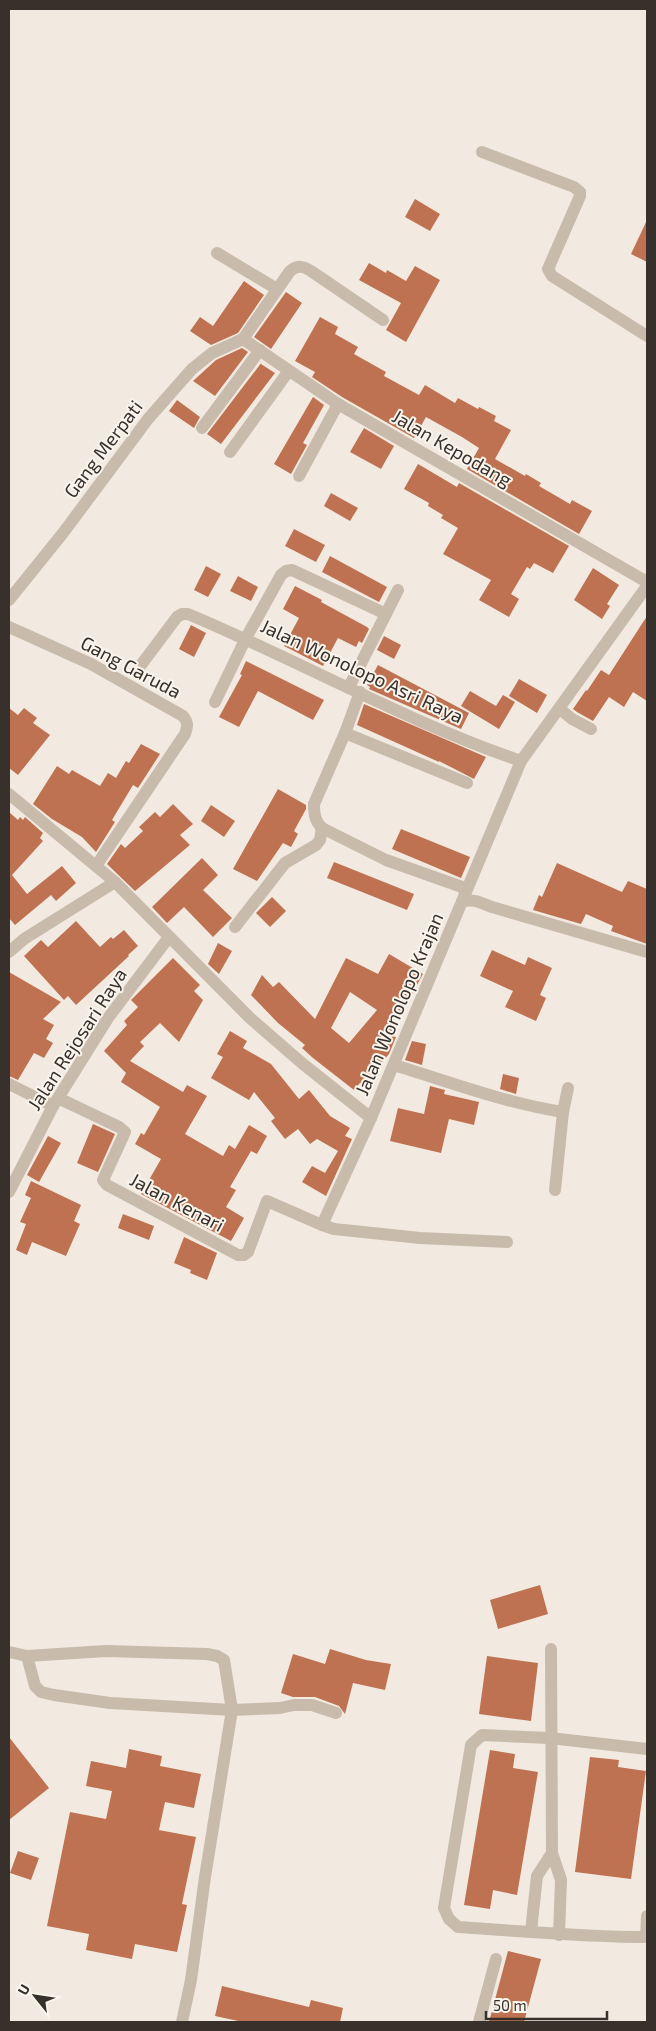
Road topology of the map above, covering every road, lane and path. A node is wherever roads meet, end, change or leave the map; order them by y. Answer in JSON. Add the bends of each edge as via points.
{"nodes":[{"id":1,"x":482,"y":152,"type":"dead end"},
{"id":2,"x":217,"y":253,"type":"dead end"},
{"id":3,"x":277,"y":289,"type":"junction"},
{"id":4,"x":384,"y":320,"type":"dead end"},
{"id":5,"x":647,"y":336,"type":"edge"},
{"id":6,"x":243,"y":339,"type":"junction"},
{"id":7,"x":260,"y":350,"type":"junction"},
{"id":8,"x":288,"y":372,"type":"junction"},
{"id":9,"x":338,"y":404,"type":"junction"},
{"id":10,"x":202,"y":428,"type":"dead end"},
{"id":11,"x":230,"y":452,"type":"dead end"},
{"id":12,"x":299,"y":476,"type":"dead end"},
{"id":13,"x":647,"y":582,"type":"edge"},
{"id":14,"x":647,"y":586,"type":"edge"},
{"id":15,"x":398,"y":590,"type":"dead end"},
{"id":16,"x":9,"y":600,"type":"edge"},
{"id":17,"x":386,"y":614,"type":"junction"},
{"id":18,"x":9,"y":627,"type":"edge"},
{"id":19,"x":246,"y":638,"type":"junction"},
{"id":20,"x":138,"y":668,"type":"dead end"},
{"id":21,"x":355,"y":690,"type":"junction"},
{"id":22,"x":215,"y":702,"type":"dead end"},
{"id":23,"x":560,"y":709,"type":"junction"},
{"id":24,"x":591,"y":729,"type":"dead end"},
{"id":25,"x":345,"y":733,"type":"junction"},
{"id":26,"x":521,"y":761,"type":"junction"},
{"id":27,"x":467,"y":783,"type":"dead end"},
{"id":28,"x":9,"y":794,"type":"edge"},
{"id":29,"x":322,"y":828,"type":"junction"},
{"id":30,"x":96,"y":866,"type":"junction"},
{"id":31,"x":115,"y":882,"type":"junction"},
{"id":32,"x":463,"y":897,"type":"junction"},
{"id":33,"x":235,"y":927,"type":"dead end"},
{"id":34,"x":169,"y":936,"type":"junction"},
{"id":35,"x":9,"y":952,"type":"edge"},
{"id":36,"x":647,"y":952,"type":"edge"},
{"id":37,"x":394,"y":1065,"type":"junction"},
{"id":38,"x":9,"y":1084,"type":"edge"},
{"id":39,"x":568,"y":1088,"type":"dead end"},
{"id":40,"x":56,"y":1102,"type":"junction"},
{"id":41,"x":563,"y":1112,"type":"junction"},
{"id":42,"x":371,"y":1118,"type":"junction"},
{"id":43,"x":555,"y":1190,"type":"dead end"},
{"id":44,"x":9,"y":1192,"type":"edge"},
{"id":45,"x":322,"y":1225,"type":"junction"},
{"id":46,"x":506,"y":1242,"type":"dead end"},
{"id":47,"x":551,"y":1648,"type":"dead end"},
{"id":48,"x":9,"y":1652,"type":"edge"},
{"id":49,"x":27,"y":1656,"type":"junction"},
{"id":50,"x":232,"y":1710,"type":"junction"},
{"id":51,"x":336,"y":1713,"type":"dead end"},
{"id":52,"x":550,"y":1738,"type":"junction"},
{"id":53,"x":647,"y":1749,"type":"edge"},
{"id":54,"x":552,"y":1854,"type":"junction"},
{"id":55,"x":647,"y":1916,"type":"edge"},
{"id":56,"x":531,"y":1931,"type":"junction"},
{"id":57,"x":559,"y":1935,"type":"junction"},
{"id":58,"x":646,"y":1937,"type":"edge"},
{"id":59,"x":496,"y":1959,"type":"dead end"},
{"id":60,"x":182,"y":2022,"type":"edge"},
{"id":61,"x":479,"y":2022,"type":"edge"}],
"edges":[{"from":1,"to":5,"type":"street","via":[[580,192],[548,269],[552,276]]},
{"from":2,"to":3,"type":"street"},
{"from":3,"to":4,"type":"street","via":[[290,270],[303,266]]},
{"from":3,"to":6,"type":"street"},
{"from":6,"to":7,"type":"street","name":"Jalan Kepodang"},
{"from":6,"to":16,"type":"street","name":"Gang Merpati","via":[[212,353],[192,369],[148,420]]},
{"from":7,"to":8,"type":"street","name":"Jalan Kepodang"},
{"from":7,"to":10,"type":"street"},
{"from":8,"to":9,"type":"street","name":"Jalan Kepodang"},
{"from":8,"to":11,"type":"street"},
{"from":9,"to":12,"type":"street"},
{"from":9,"to":13,"type":"street","name":"Jalan Kepodang"},
{"from":14,"to":23,"type":"street","name":"Jalan Wonolopo Krajan"},
{"from":15,"to":17,"type":"street"},
{"from":17,"to":19,"type":"street","via":[[286,570],[280,574]]},
{"from":17,"to":21,"type":"street"},
{"from":18,"to":30,"type":"street","name":"Gang Garuda","via":[[116,678],[186,720],[185,734]]},
{"from":19,"to":20,"type":"street","name":"Jalan Wonolopo Asri Raya","via":[[182,614]]},
{"from":19,"to":21,"type":"street","name":"Jalan Wonolopo Asri Raya"},
{"from":19,"to":22,"type":"street"},
{"from":21,"to":25,"type":"street"},
{"from":21,"to":26,"type":"street","name":"Jalan Wonolopo Asri Raya","via":[[427,724]]},
{"from":23,"to":24,"type":"street"},
{"from":23,"to":26,"type":"street","name":"Jalan Wonolopo Krajan"},
{"from":25,"to":27,"type":"street"},
{"from":25,"to":29,"type":"street","via":[[314,804],[314,814]]},
{"from":26,"to":32,"type":"street","name":"Jalan Wonolopo Krajan"},
{"from":28,"to":30,"type":"street","name":"Jalan Wonolopo Krajan"},
{"from":29,"to":32,"type":"street","via":[[386,860],[462,887]]},
{"from":29,"to":33,"type":"street","via":[[316,845],[285,863]]},
{"from":30,"to":31,"type":"street","name":"Jalan Wonolopo Krajan"},
{"from":31,"to":34,"type":"street","name":"Jalan Wonolopo Krajan"},
{"from":31,"to":35,"type":"street"},
{"from":32,"to":36,"type":"street","name":"Jalan Wonolopo Krajan"},
{"from":32,"to":37,"type":"street","name":"Jalan Wonolopo Krajan"},
{"from":34,"to":40,"type":"street","name":"Jalan Rejosari Raya","via":[[108,1018]]},
{"from":34,"to":42,"type":"street","name":"Jalan Wonolopo Krajan","via":[[250,1018]]},
{"from":37,"to":41,"type":"street","via":[[530,1107]]},
{"from":37,"to":42,"type":"street","name":"Jalan Wonolopo Krajan"},
{"from":38,"to":40,"type":"street"},
{"from":39,"to":41,"type":"street"},
{"from":40,"to":44,"type":"street","name":"Jalan Rejosari Raya"},
{"from":40,"to":45,"type":"street","name":"Jalan Kenari","via":[[120,1127],[125,1132],[103,1180],[107,1186],[238,1255],[248,1252],[267,1201]]},
{"from":41,"to":43,"type":"street"},
{"from":42,"to":45,"type":"street"},
{"from":45,"to":46,"type":"street","name":"Jalan Kenari","via":[[420,1238]]},
{"from":47,"to":52,"type":"street"},
{"from":48,"to":49,"type":"street"},
{"from":49,"to":50,"type":"street","via":[[35,1686],[41,1692],[110,1702]]},
{"from":49,"to":50,"type":"street","via":[[106,1651],[217,1656],[224,1660]]},
{"from":50,"to":51,"type":"street","via":[[312,1705]]},
{"from":50,"to":60,"type":"street"},
{"from":52,"to":53,"type":"street"},
{"from":52,"to":54,"type":"street"},
{"from":52,"to":56,"type":"street","via":[[482,1735],[470,1745],[444,1908],[448,1919],[458,1927]]},
{"from":54,"to":56,"type":"street","via":[[537,1876]]},
{"from":54,"to":57,"type":"street","via":[[561,1880]]},
{"from":55,"to":58,"type":"street"},
{"from":56,"to":57,"type":"street"},
{"from":57,"to":58,"type":"street"},
{"from":59,"to":61,"type":"street"}]}
